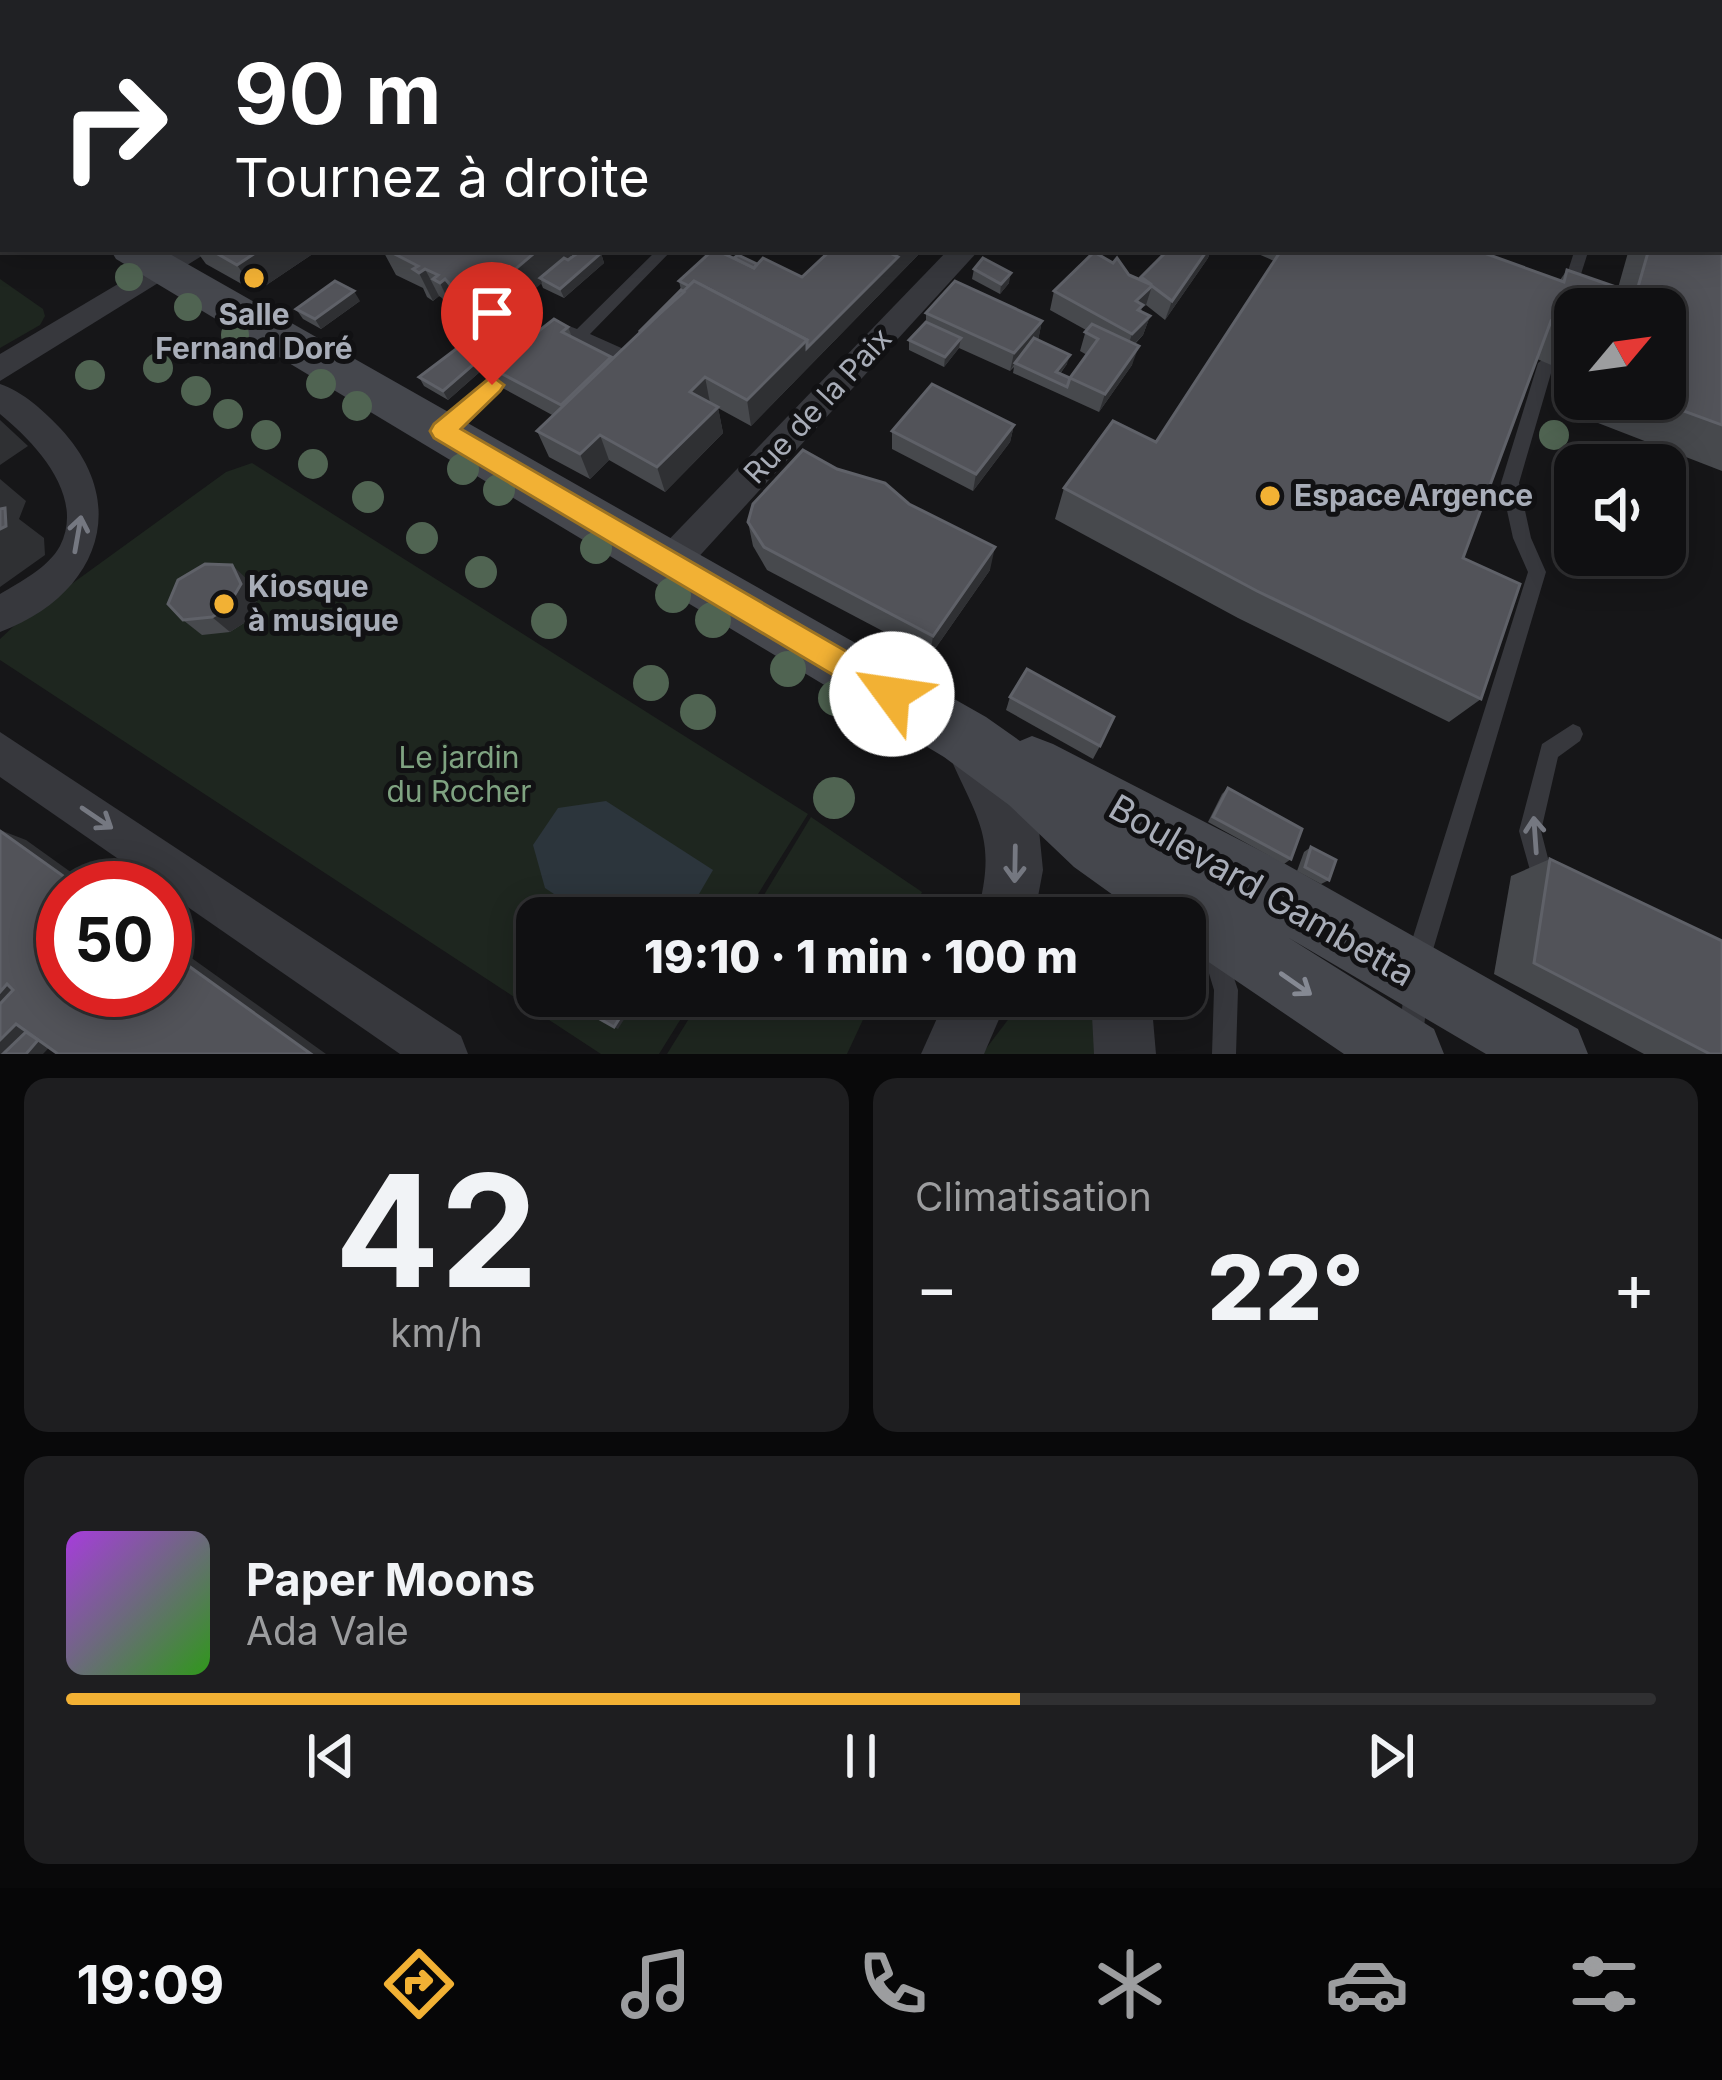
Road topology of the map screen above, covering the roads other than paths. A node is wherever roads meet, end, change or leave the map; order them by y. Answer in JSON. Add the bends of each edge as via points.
{"nodes":[{"id":1,"x":663,"y":252,"type":"edge"},
{"id":2,"x":963,"y":252,"type":"edge"},
{"id":3,"x":1581,"y":252,"type":"edge"},
{"id":4,"x":164,"y":256,"type":"edge"},
{"id":5,"x":1570,"y":288,"type":"edge"},
{"id":6,"x":544,"y":336,"type":"edge"},
{"id":7,"x":579,"y":336,"type":"junction"},
{"id":8,"x":529,"y":351,"type":"edge"},
{"id":9,"x":631,"y":359,"type":"edge"},
{"id":10,"x":1546,"y":363,"type":"edge"},
{"id":11,"x":0,"y":370,"type":"edge"},
{"id":12,"x":0,"y":396,"type":"edge"},
{"id":13,"x":442,"y":431,"type":"junction"},
{"id":14,"x":670,"y":562,"type":"junction"},
{"id":15,"x":0,"y":615,"type":"edge"},
{"id":16,"x":1573,"y":734,"type":"dead end"},
{"id":17,"x":965,"y":737,"type":"junction"},
{"id":18,"x":0,"y":752,"type":"edge"},
{"id":19,"x":1113,"y":830,"type":"junction"},
{"id":20,"x":1566,"y":889,"type":"edge"},
{"id":21,"x":1011,"y":897,"type":"edge"},
{"id":22,"x":1118,"y":897,"type":"edge"},
{"id":23,"x":1180,"y":897,"type":"edge"},
{"id":24,"x":1206,"y":916,"type":"edge"},
{"id":25,"x":1206,"y":920,"type":"edge"},
{"id":26,"x":1206,"y":932,"type":"edge"},
{"id":27,"x":1346,"y":939,"type":"junction"},
{"id":28,"x":1419,"y":966,"type":"junction"},
{"id":29,"x":969,"y":1017,"type":"edge"},
{"id":30,"x":1122,"y":1017,"type":"edge"},
{"id":31,"x":442,"y":1054,"type":"edge"},
{"id":32,"x":952,"y":1054,"type":"edge"},
{"id":33,"x":1125,"y":1054,"type":"edge"},
{"id":34,"x":1224,"y":1054,"type":"edge"},
{"id":35,"x":1409,"y":1054,"type":"edge"},
{"id":36,"x":1553,"y":1054,"type":"edge"}],
"edges":[{"from":1,"to":7,"type":"lane"},
{"from":2,"to":14,"type":"street","name":"Rue de la Paix"},
{"from":3,"to":5,"type":"lane"},
{"from":4,"to":11,"type":"street"},
{"from":4,"to":13,"type":"main road","name":"Boulevard Gambetta"},
{"from":6,"to":7,"type":"lane","via":[[561,328]]},
{"from":7,"to":9,"type":"lane"},
{"from":8,"to":13,"type":"lane"},
{"from":10,"to":28,"type":"lane","via":[[1510,483],[1537,572]]},
{"from":15,"to":12,"type":"street","one_way":true,"via":[[76,552],[83,524],[74,471],[48,434]]},
{"from":13,"to":14,"type":"main road","name":"Boulevard Gambetta"},
{"from":14,"to":17,"type":"main road","name":"Boulevard Gambetta"},
{"from":20,"to":16,"type":"lane","one_way":true,"via":[[1541,873],[1529,831],[1549,751]]},
{"from":17,"to":19,"type":"main road","name":"Boulevard Gambetta"},
{"from":17,"to":19,"type":"main road","name":"Boulevard Gambetta","via":[[1066,779]]},
{"from":17,"to":21,"type":"street","one_way":true,"via":[[1011,818]]},
{"from":18,"to":31,"type":"street","one_way":true},
{"from":19,"to":22,"type":"street"},
{"from":19,"to":23,"type":"main road","name":"Boulevard Gambetta"},
{"from":19,"to":27,"type":"main road","name":"Boulevard Gambetta"},
{"from":24,"to":27,"type":"street"},
{"from":25,"to":35,"type":"main road","name":"Boulevard Gambetta","one_way":true},
{"from":26,"to":34,"type":"lane","via":[[1226,990]]},
{"from":27,"to":28,"type":"main road","name":"Boulevard Gambetta"},
{"from":28,"to":35,"type":"lane"},
{"from":28,"to":36,"type":"main road","name":"Boulevard Gambetta"},
{"from":29,"to":32,"type":"street"},
{"from":30,"to":33,"type":"street"}]}
